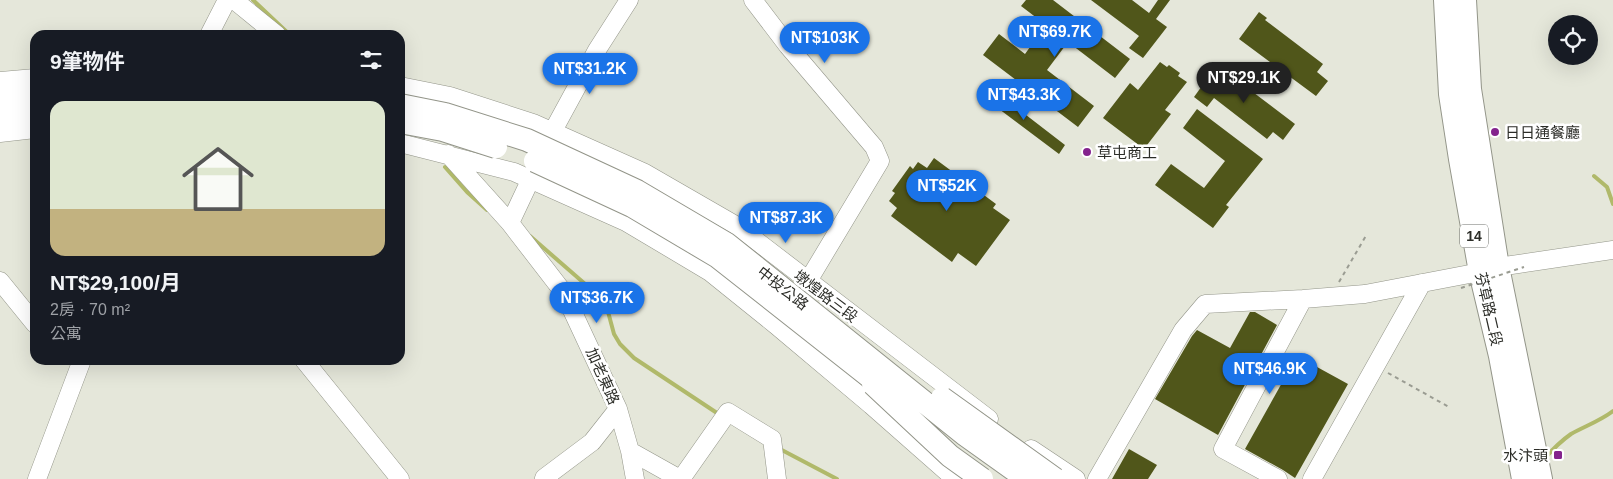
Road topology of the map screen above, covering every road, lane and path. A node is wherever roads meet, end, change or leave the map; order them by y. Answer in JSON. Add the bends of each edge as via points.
{"nodes":[{"id":1,"x":227,"y":0,"type":"edge"},
{"id":2,"x":234,"y":0,"type":"edge"},
{"id":3,"x":629,"y":0,"type":"edge"},
{"id":4,"x":753,"y":0,"type":"edge"},
{"id":5,"x":1445,"y":0,"type":"edge"},
{"id":6,"x":1462,"y":4,"type":"edge"},
{"id":7,"x":212,"y":30,"type":"edge"},
{"id":8,"x":271,"y":30,"type":"edge"},
{"id":9,"x":30,"y":78,"type":"edge"},
{"id":10,"x":0,"y":81,"type":"edge"},
{"id":11,"x":405,"y":87,"type":"edge"},
{"id":12,"x":30,"y":95,"type":"edge"},
{"id":13,"x":0,"y":98,"type":"edge"},
{"id":14,"x":405,"y":106,"type":"edge"},
{"id":15,"x":30,"y":112,"type":"edge"},
{"id":16,"x":0,"y":115,"type":"edge"},
{"id":17,"x":405,"y":124,"type":"edge"},
{"id":18,"x":405,"y":128,"type":"edge"},
{"id":19,"x":30,"y":130,"type":"edge"},
{"id":20,"x":552,"y":131,"type":"junction"},
{"id":21,"x":0,"y":133,"type":"edge"},
{"id":22,"x":405,"y":144,"type":"edge"},
{"id":23,"x":427,"y":149,"type":"junction"},
{"id":24,"x":448,"y":154,"type":"junction"},
{"id":25,"x":531,"y":179,"type":"junction"},
{"id":26,"x":510,"y":224,"type":"junction"},
{"id":27,"x":1367,"y":234,"type":"dead end"},
{"id":28,"x":1613,"y":250,"type":"edge"},
{"id":29,"x":1524,"y":267,"type":"dead end"},
{"id":30,"x":1489,"y":270,"type":"junction"},
{"id":31,"x":0,"y":281,"type":"edge"},
{"id":32,"x":808,"y":282,"type":"junction"},
{"id":33,"x":1422,"y":283,"type":"junction"},
{"id":34,"x":1461,"y":288,"type":"dead end"},
{"id":35,"x":1331,"y":297,"type":"junction"},
{"id":36,"x":1303,"y":299,"type":"junction"},
{"id":37,"x":30,"y":318,"type":"edge"},
{"id":38,"x":777,"y":326,"type":"junction"},
{"id":39,"x":844,"y":347,"type":"junction"},
{"id":40,"x":308,"y":365,"type":"edge"},
{"id":41,"x":1375,"y":366,"type":"junction"},
{"id":42,"x":79,"y":367,"type":"edge"},
{"id":43,"x":1448,"y":407,"type":"dead end"},
{"id":44,"x":618,"y":409,"type":"junction"},
{"id":45,"x":1008,"y":434,"type":"junction"},
{"id":46,"x":630,"y":451,"type":"junction"},
{"id":47,"x":1532,"y":470,"type":"edge"},
{"id":48,"x":544,"y":478,"type":"dead end"},
{"id":49,"x":37,"y":479,"type":"edge"},
{"id":50,"x":400,"y":479,"type":"edge"},
{"id":51,"x":635,"y":479,"type":"edge"},
{"id":52,"x":681,"y":479,"type":"edge"},
{"id":53,"x":777,"y":479,"type":"edge"},
{"id":54,"x":955,"y":479,"type":"edge"},
{"id":55,"x":975,"y":479,"type":"edge"},
{"id":56,"x":982,"y":479,"type":"edge"},
{"id":57,"x":1004,"y":479,"type":"edge"},
{"id":58,"x":1027,"y":479,"type":"edge"},
{"id":59,"x":1056,"y":479,"type":"edge"},
{"id":60,"x":1076,"y":479,"type":"edge"},
{"id":61,"x":1097,"y":479,"type":"edge"},
{"id":62,"x":1278,"y":479,"type":"edge"},
{"id":63,"x":1312,"y":479,"type":"edge"}],
"edges":[{"from":1,"to":7,"type":"street"},
{"from":2,"to":8,"type":"street"},
{"from":3,"to":20,"type":"street"},
{"from":4,"to":32,"type":"street","via":[[874,147],[880,161]]},
{"from":5,"to":30,"type":"main road","name":"芬草路二段","number":"14","via":[[1450,94]]},
{"from":6,"to":30,"type":"main road","name":"芬草路二段","number":"14"},
{"from":9,"to":10,"type":"street"},
{"from":11,"to":20,"type":"street","name":"墩煌路三段","via":[[450,96]]},
{"from":12,"to":13,"type":"main road"},
{"from":14,"to":39,"type":"main road","name":"中投公路","bridge":true,"via":[[445,114],[527,140],[637,191],[727,244]]},
{"from":15,"to":16,"type":"main road"},
{"from":17,"to":39,"type":"main road","name":"中投公路","bridge":true,"via":[[443,130],[522,155],[632,206],[718,257]]},
{"from":18,"to":23,"type":"street"},
{"from":19,"to":21,"type":"street"},
{"from":20,"to":25,"type":"street"},
{"from":20,"to":32,"type":"street","name":"墩煌路三段","via":[[645,172],[737,226]]},
{"from":22,"to":23,"type":"street"},
{"from":23,"to":24,"type":"street"},
{"from":24,"to":25,"type":"street"},
{"from":24,"to":26,"type":"street","name":"加老東路"},
{"from":25,"to":26,"type":"street"},
{"from":25,"to":38,"type":"street","via":[[626,222],[710,272]]},
{"from":26,"to":44,"type":"street","name":"加老東路","via":[[564,293]]},
{"from":27,"to":35,"type":"path"},
{"from":28,"to":30,"type":"street"},
{"from":29,"to":34,"type":"path","bridge":true},
{"from":30,"to":33,"type":"street"},
{"from":30,"to":47,"type":"main road","name":"芬草路二段","number":"14","via":[[1500,356]]},
{"from":31,"to":37,"type":"street"},
{"from":32,"to":38,"type":"street"},
{"from":32,"to":45,"type":"street","name":"墩煌路三段"},
{"from":33,"to":35,"type":"street"},
{"from":33,"to":41,"type":"street"},
{"from":35,"to":36,"type":"street"},
{"from":36,"to":61,"type":"street","via":[[1205,304],[1183,330]]},
{"from":36,"to":62,"type":"street","via":[[1223,449]]},
{"from":38,"to":54,"type":"street"},
{"from":39,"to":56,"type":"main road","bridge":true,"via":[[950,456]]},
{"from":39,"to":57,"type":"main road","name":"中投公路","bridge":true},
{"from":39,"to":58,"type":"main road","name":"中投公路","bridge":true},
{"from":39,"to":59,"type":"main road","bridge":true,"via":[[912,376]]},
{"from":40,"to":50,"type":"street"},
{"from":41,"to":43,"type":"path"},
{"from":41,"to":63,"type":"street"},
{"from":42,"to":49,"type":"street"},
{"from":44,"to":46,"type":"street","name":"加老東路"},
{"from":44,"to":48,"type":"street","via":[[592,442]]},
{"from":45,"to":55,"type":"street"},
{"from":45,"to":60,"type":"street","name":"墩煌路三段"},
{"from":46,"to":51,"type":"street","name":"加老東路"},
{"from":46,"to":52,"type":"street"},
{"from":52,"to":53,"type":"street","via":[[728,412],[772,439]]}]}
